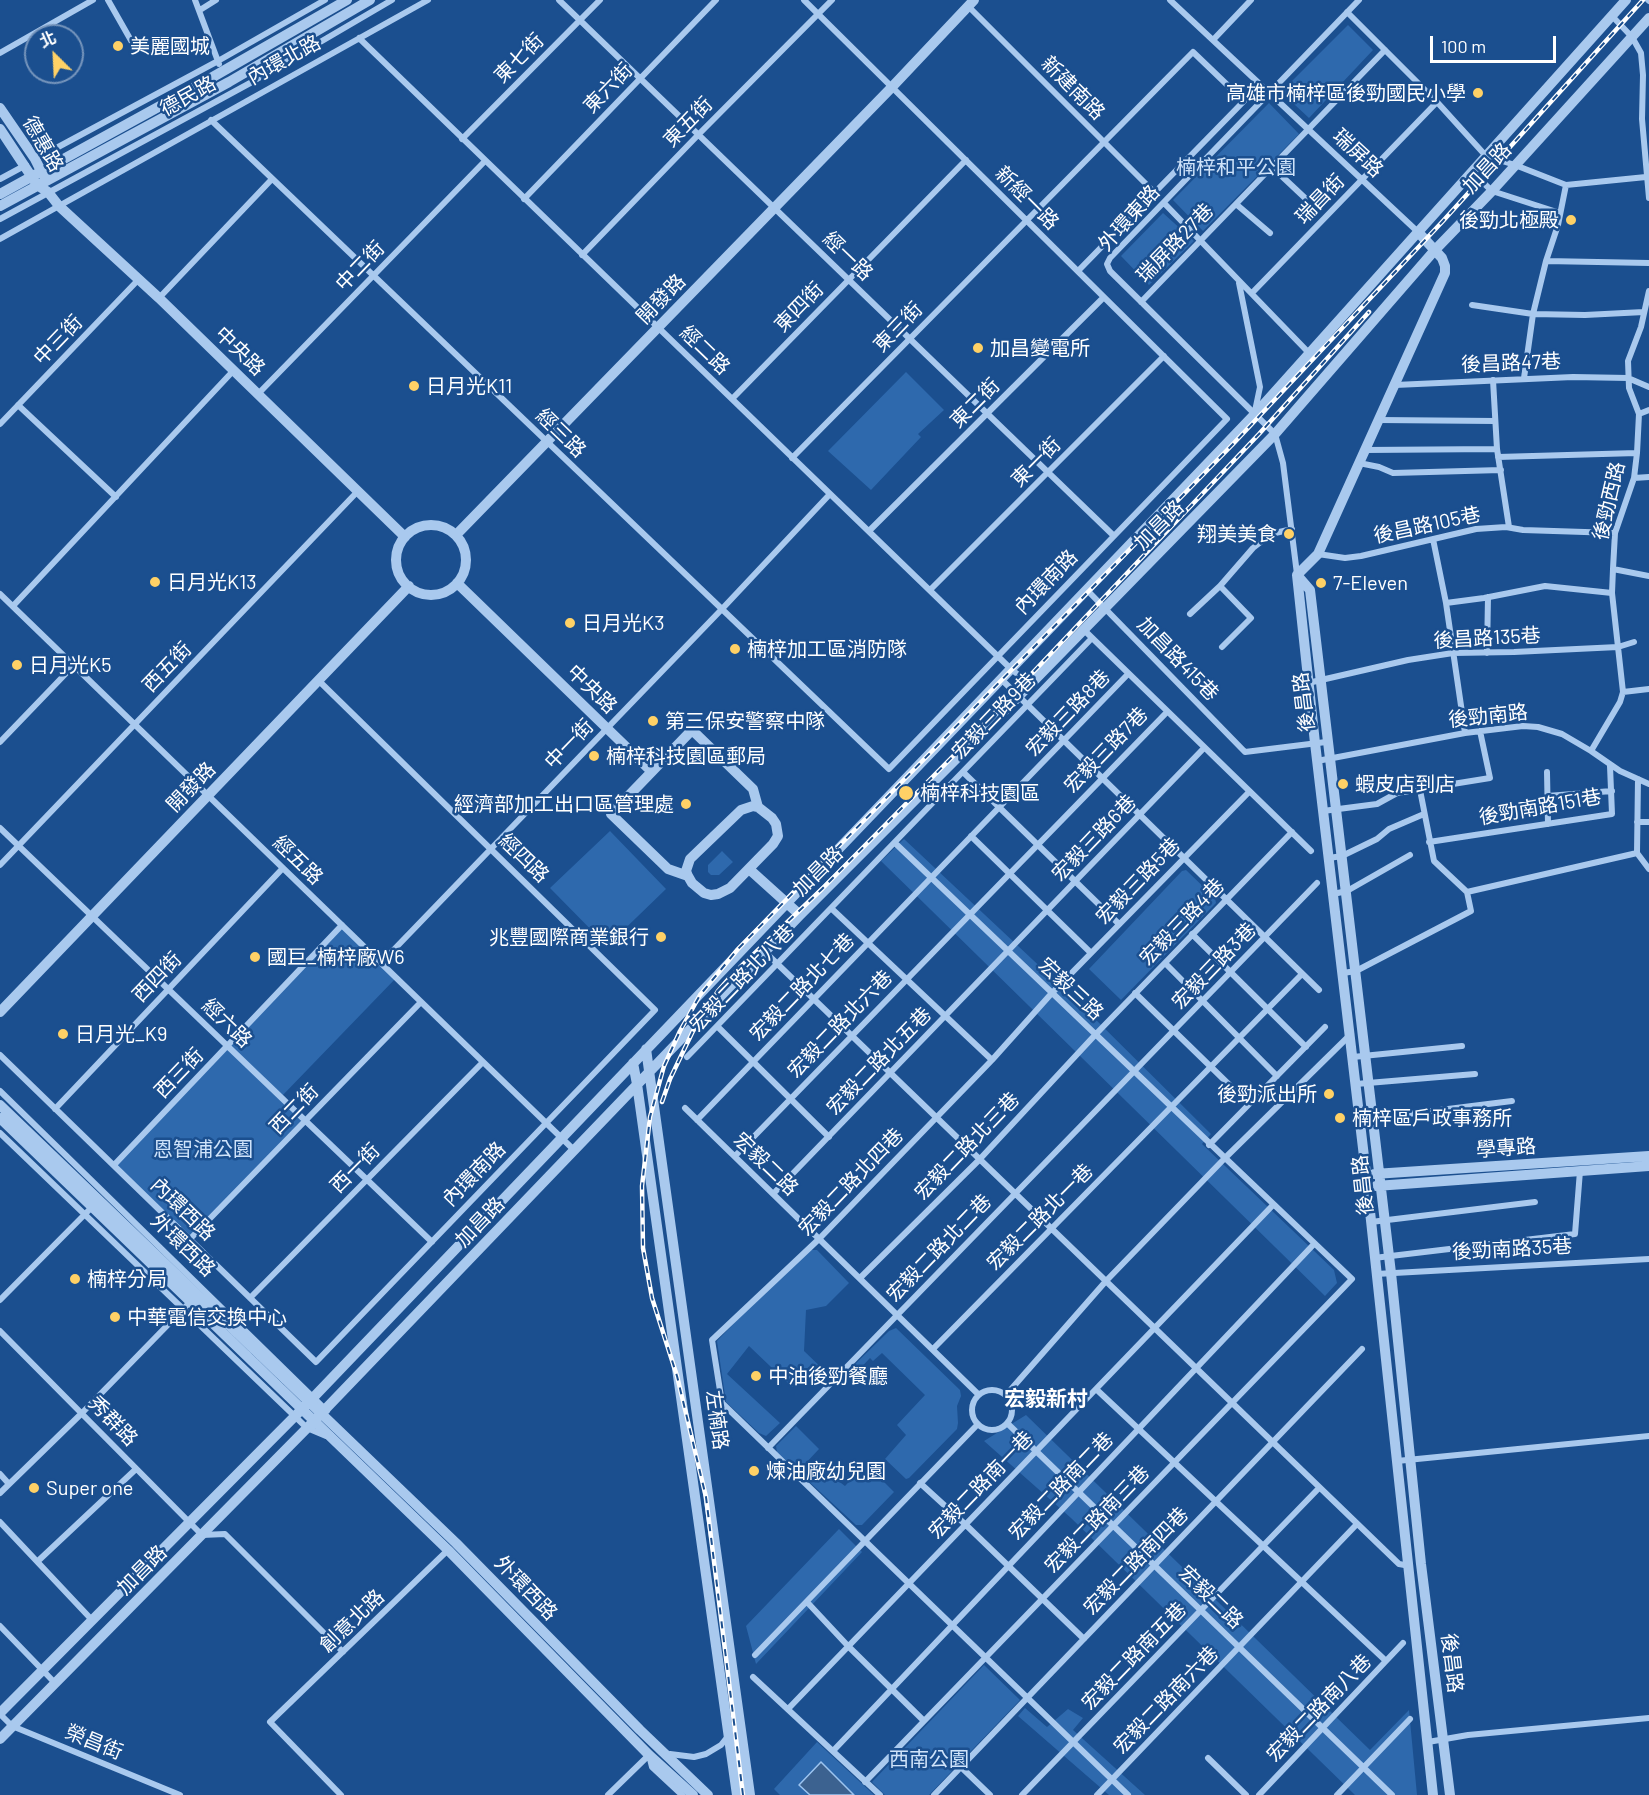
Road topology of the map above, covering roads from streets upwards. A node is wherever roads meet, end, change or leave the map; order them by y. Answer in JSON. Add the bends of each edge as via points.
{"nodes":[{"id":1,"x":93,"y":0,"type":"edge"},
{"id":2,"x":108,"y":0,"type":"edge"},
{"id":3,"x":195,"y":0,"type":"edge"},
{"id":4,"x":216,"y":0,"type":"edge"},
{"id":5,"x":325,"y":0,"type":"edge"},
{"id":6,"x":347,"y":0,"type":"edge"},
{"id":7,"x":370,"y":0,"type":"edge"},
{"id":8,"x":392,"y":0,"type":"edge"},
{"id":9,"x":428,"y":0,"type":"edge"},
{"id":10,"x":559,"y":0,"type":"edge"},
{"id":11,"x":600,"y":0,"type":"edge"},
{"id":12,"x":716,"y":0,"type":"edge"},
{"id":13,"x":804,"y":0,"type":"edge"},
{"id":14,"x":832,"y":0,"type":"edge"},
{"id":15,"x":1170,"y":0,"type":"edge"},
{"id":16,"x":1359,"y":0,"type":"edge"},
{"id":17,"x":1626,"y":0,"type":"edge"},
{"id":18,"x":1249,"y":1,"type":"edge"},
{"id":19,"x":971,"y":3,"type":"edge"},
{"id":20,"x":200,"y":10,"type":"junction"},
{"id":21,"x":1347,"y":12,"type":"junction"},
{"id":22,"x":818,"y":14,"type":"junction"},
{"id":23,"x":1612,"y":16,"type":"junction"},
{"id":24,"x":1649,"y":18,"type":"edge"},
{"id":25,"x":579,"y":20,"type":"junction"},
{"id":26,"x":1632,"y":37,"type":"junction"},
{"id":27,"x":359,"y":38,"type":"junction"},
{"id":28,"x":1213,"y":40,"type":"junction"},
{"id":29,"x":1385,"y":50,"type":"junction"},
{"id":30,"x":137,"y":51,"type":"dead end"},
{"id":31,"x":0,"y":53,"type":"edge"},
{"id":32,"x":221,"y":66,"type":"junction"},
{"id":33,"x":1646,"y":74,"type":"edge"},
{"id":34,"x":640,"y":78,"type":"junction"},
{"id":35,"x":232,"y":86,"type":"junction"},
{"id":36,"x":892,"y":87,"type":"junction"},
{"id":37,"x":1269,"y":93,"type":"junction"},
{"id":38,"x":1437,"y":102,"type":"junction"},
{"id":39,"x":242,"y":103,"type":"junction"},
{"id":40,"x":0,"y":108,"type":"edge"},
{"id":41,"x":211,"y":120,"type":"junction"},
{"id":42,"x":1646,"y":122,"type":"edge"},
{"id":43,"x":0,"y":129,"type":"edge"},
{"id":44,"x":1308,"y":130,"type":"junction"},
{"id":45,"x":698,"y":135,"type":"junction"},
{"id":46,"x":462,"y":139,"type":"junction"},
{"id":47,"x":1104,"y":142,"type":"junction"},
{"id":48,"x":1647,"y":147,"type":"edge"},
{"id":49,"x":1486,"y":156,"type":"junction"},
{"id":50,"x":35,"y":159,"type":"junction"},
{"id":51,"x":966,"y":160,"type":"junction"},
{"id":52,"x":485,"y":161,"type":"junction"},
{"id":53,"x":24,"y":165,"type":"junction"},
{"id":54,"x":1515,"y":165,"type":"junction"},
{"id":55,"x":1272,"y":167,"type":"junction"},
{"id":56,"x":1647,"y":169,"type":"edge"},
{"id":57,"x":1472,"y":172,"type":"junction"},
{"id":58,"x":1646,"y":177,"type":"junction"},
{"id":59,"x":39,"y":178,"type":"junction"},
{"id":60,"x":272,"y":178,"type":"junction"},
{"id":61,"x":0,"y":179,"type":"edge"},
{"id":62,"x":1363,"y":180,"type":"junction"},
{"id":63,"x":1566,"y":185,"type":"junction"},
{"id":64,"x":1492,"y":191,"type":"junction"},
{"id":65,"x":48,"y":192,"type":"junction"},
{"id":66,"x":1155,"y":193,"type":"junction"},
{"id":67,"x":0,"y":194,"type":"edge"},
{"id":68,"x":1305,"y":198,"type":"dead end"},
{"id":69,"x":1649,"y":198,"type":"edge"},
{"id":70,"x":524,"y":199,"type":"junction"},
{"id":71,"x":1164,"y":203,"type":"junction"},
{"id":72,"x":1236,"y":204,"type":"junction"},
{"id":73,"x":0,"y":206,"type":"edge"},
{"id":74,"x":59,"y":206,"type":"junction"},
{"id":75,"x":774,"y":208,"type":"junction"},
{"id":76,"x":1560,"y":213,"type":"junction"},
{"id":77,"x":0,"y":219,"type":"edge"},
{"id":78,"x":1026,"y":220,"type":"junction"},
{"id":79,"x":1270,"y":232,"type":"dead end"},
{"id":80,"x":1418,"y":232,"type":"junction"},
{"id":81,"x":0,"y":239,"type":"edge"},
{"id":82,"x":1200,"y":240,"type":"junction"},
{"id":83,"x":1434,"y":251,"type":"junction"},
{"id":84,"x":582,"y":255,"type":"junction"},
{"id":85,"x":1546,"y":261,"type":"junction"},
{"id":86,"x":1649,"y":263,"type":"edge"},
{"id":87,"x":1078,"y":271,"type":"junction"},
{"id":88,"x":374,"y":276,"type":"junction"},
{"id":89,"x":139,"y":279,"type":"junction"},
{"id":90,"x":849,"y":280,"type":"junction"},
{"id":91,"x":1239,"y":281,"type":"junction"},
{"id":92,"x":1649,"y":291,"type":"edge"},
{"id":93,"x":1252,"y":293,"type":"junction"},
{"id":94,"x":1104,"y":297,"type":"junction"},
{"id":95,"x":159,"y":298,"type":"junction"},
{"id":96,"x":1141,"y":302,"type":"junction"},
{"id":97,"x":1472,"y":304,"type":"dead end"},
{"id":98,"x":1644,"y":312,"type":"junction"},
{"id":99,"x":1533,"y":314,"type":"junction"},
{"id":100,"x":1641,"y":327,"type":"junction"},
{"id":101,"x":658,"y":328,"type":"junction"},
{"id":102,"x":1649,"y":328,"type":"edge"},
{"id":103,"x":909,"y":339,"type":"junction"},
{"id":104,"x":1309,"y":353,"type":"junction"},
{"id":105,"x":1164,"y":356,"type":"junction"},
{"id":106,"x":234,"y":370,"type":"junction"},
{"id":107,"x":1524,"y":378,"type":"junction"},
{"id":108,"x":1628,"y":378,"type":"junction"},
{"id":109,"x":1492,"y":380,"type":"junction"},
{"id":110,"x":1395,"y":385,"type":"junction"},
{"id":111,"x":1649,"y":387,"type":"edge"},
{"id":112,"x":258,"y":394,"type":"junction"},
{"id":113,"x":732,"y":399,"type":"junction"},
{"id":114,"x":18,"y":405,"type":"junction"},
{"id":115,"x":1649,"y":410,"type":"edge"},
{"id":116,"x":987,"y":414,"type":"junction"},
{"id":117,"x":1255,"y":414,"type":"junction"},
{"id":118,"x":1639,"y":414,"type":"junction"},
{"id":119,"x":1227,"y":418,"type":"joint"},
{"id":120,"x":1379,"y":420,"type":"junction"},
{"id":121,"x":1495,"y":421,"type":"junction"},
{"id":122,"x":0,"y":424,"type":"edge"},
{"id":123,"x":1275,"y":434,"type":"junction"},
{"id":124,"x":547,"y":442,"type":"junction"},
{"id":125,"x":1497,"y":448,"type":"junction"},
{"id":126,"x":1365,"y":450,"type":"junction"},
{"id":127,"x":1637,"y":453,"type":"junction"},
{"id":128,"x":1498,"y":457,"type":"junction"},
{"id":129,"x":792,"y":458,"type":"junction"},
{"id":130,"x":1359,"y":463,"type":"junction"},
{"id":131,"x":1501,"y":470,"type":"junction"},
{"id":132,"x":1048,"y":473,"type":"junction"},
{"id":133,"x":1634,"y":477,"type":"junction"},
{"id":134,"x":1649,"y":477,"type":"edge"},
{"id":135,"x":358,"y":491,"type":"junction"},
{"id":136,"x":830,"y":494,"type":"junction"},
{"id":137,"x":116,"y":496,"type":"junction"},
{"id":138,"x":1509,"y":527,"type":"junction"},
{"id":139,"x":1292,"y":529,"type":"junction"},
{"id":140,"x":868,"y":531,"type":"junction"},
{"id":141,"x":1616,"y":533,"type":"junction"},
{"id":142,"x":456,"y":535,"type":"junction"},
{"id":143,"x":1114,"y":536,"type":"junction"},
{"id":144,"x":405,"y":537,"type":"junction"},
{"id":145,"x":1433,"y":539,"type":"junction"},
{"id":146,"x":1318,"y":554,"type":"junction"},
{"id":147,"x":1613,"y":569,"type":"junction"},
{"id":148,"x":1298,"y":574,"type":"junction"},
{"id":149,"x":1649,"y":576,"type":"edge"},
{"id":150,"x":457,"y":583,"type":"junction"},
{"id":151,"x":409,"y":586,"type":"junction"},
{"id":152,"x":1220,"y":586,"type":"junction"},
{"id":153,"x":930,"y":590,"type":"junction"},
{"id":154,"x":1087,"y":590,"type":"junction"},
{"id":155,"x":1612,"y":593,"type":"junction"},
{"id":156,"x":0,"y":594,"type":"edge"},
{"id":157,"x":1488,"y":597,"type":"junction"},
{"id":158,"x":1446,"y":603,"type":"junction"},
{"id":159,"x":13,"y":606,"type":"junction"},
{"id":160,"x":1104,"y":607,"type":"junction"},
{"id":161,"x":722,"y":609,"type":"junction"},
{"id":162,"x":1190,"y":614,"type":"dead end"},
{"id":163,"x":1083,"y":629,"type":"junction"},
{"id":164,"x":1092,"y":638,"type":"junction"},
{"id":165,"x":1634,"y":642,"type":"dead end"},
{"id":166,"x":1222,"y":647,"type":"dead end"},
{"id":167,"x":1618,"y":647,"type":"junction"},
{"id":168,"x":1487,"y":652,"type":"junction"},
{"id":169,"x":1453,"y":653,"type":"junction"},
{"id":170,"x":998,"y":656,"type":"junction"},
{"id":171,"x":74,"y":665,"type":"junction"},
{"id":172,"x":1011,"y":669,"type":"junction"},
{"id":173,"x":1128,"y":674,"type":"junction"},
{"id":174,"x":1001,"y":679,"type":"junction"},
{"id":175,"x":318,"y":680,"type":"junction"},
{"id":176,"x":1314,"y":682,"type":"junction"},
{"id":177,"x":1030,"y":684,"type":"junction"},
{"id":178,"x":1649,"y":689,"type":"edge"},
{"id":179,"x":1623,"y":692,"type":"junction"},
{"id":180,"x":1019,"y":696,"type":"junction"},
{"id":181,"x":1028,"y":705,"type":"junction"},
{"id":182,"x":1167,"y":712,"type":"junction"},
{"id":183,"x":135,"y":724,"type":"junction"},
{"id":184,"x":607,"y":728,"type":"junction"},
{"id":185,"x":1480,"y":731,"type":"junction"},
{"id":186,"x":1465,"y":733,"type":"junction"},
{"id":187,"x":1064,"y":740,"type":"junction"},
{"id":188,"x":0,"y":742,"type":"edge"},
{"id":189,"x":1326,"y":742,"type":"junction"},
{"id":190,"x":1315,"y":743,"type":"junction"},
{"id":191,"x":1204,"y":748,"type":"junction"},
{"id":192,"x":1591,"y":751,"type":"junction"},
{"id":193,"x":1329,"y":759,"type":"junction"},
{"id":194,"x":1317,"y":761,"type":"junction"},
{"id":195,"x":1610,"y":766,"type":"junction"},
{"id":196,"x":889,"y":769,"type":"joint"},
{"id":197,"x":651,"y":771,"type":"junction"},
{"id":198,"x":963,"y":772,"type":"junction"},
{"id":199,"x":1547,"y":772,"type":"dead end"},
{"id":200,"x":1102,"y":778,"type":"junction"},
{"id":201,"x":1638,"y":779,"type":"junction"},
{"id":202,"x":1649,"y":784,"type":"edge"},
{"id":203,"x":1420,"y":789,"type":"junction"},
{"id":204,"x":1612,"y":791,"type":"junction"},
{"id":205,"x":1249,"y":792,"type":"junction"},
{"id":206,"x":208,"y":795,"type":"junction"},
{"id":207,"x":1547,"y":796,"type":"junction"},
{"id":208,"x":758,"y":807,"type":"junction"},
{"id":209,"x":999,"y":808,"type":"junction"},
{"id":210,"x":1336,"y":809,"type":"junction"},
{"id":211,"x":1323,"y":811,"type":"junction"},
{"id":212,"x":1424,"y":814,"type":"junction"},
{"id":213,"x":1140,"y":815,"type":"junction"},
{"id":214,"x":1637,"y":822,"type":"junction"},
{"id":215,"x":1649,"y":822,"type":"edge"},
{"id":216,"x":1548,"y":824,"type":"junction"},
{"id":217,"x":0,"y":828,"type":"edge"},
{"id":218,"x":1292,"y":832,"type":"junction"},
{"id":219,"x":971,"y":836,"type":"junction"},
{"id":220,"x":1429,"y":842,"type":"junction"},
{"id":221,"x":894,"y":843,"type":"junction"},
{"id":222,"x":1037,"y":845,"type":"junction"},
{"id":223,"x":19,"y":846,"type":"junction"},
{"id":224,"x":491,"y":849,"type":"junction"},
{"id":225,"x":1311,"y":851,"type":"dead end"},
{"id":226,"x":1637,"y":853,"type":"junction"},
{"id":227,"x":1410,"y":855,"type":"dead end"},
{"id":228,"x":1342,"y":856,"type":"junction"},
{"id":229,"x":1184,"y":858,"type":"junction"},
{"id":230,"x":1329,"y":858,"type":"junction"},
{"id":231,"x":0,"y":866,"type":"edge"},
{"id":232,"x":283,"y":868,"type":"junction"},
{"id":233,"x":749,"y":869,"type":"junction"},
{"id":234,"x":1649,"y":869,"type":"edge"},
{"id":235,"x":1010,"y":873,"type":"junction"},
{"id":236,"x":688,"y":876,"type":"junction"},
{"id":237,"x":931,"y":878,"type":"junction"},
{"id":238,"x":1075,"y":882,"type":"junction"},
{"id":239,"x":1317,"y":883,"type":"dead end"},
{"id":240,"x":1347,"y":891,"type":"junction"},
{"id":241,"x":1467,"y":892,"type":"junction"},
{"id":242,"x":1333,"y":894,"type":"junction"},
{"id":243,"x":1227,"y":899,"type":"junction"},
{"id":244,"x":787,"y":903,"type":"junction"},
{"id":245,"x":832,"y":909,"type":"junction"},
{"id":246,"x":1048,"y":910,"type":"junction"},
{"id":247,"x":800,"y":915,"type":"junction"},
{"id":248,"x":969,"y":915,"type":"junction"},
{"id":249,"x":92,"y":916,"type":"junction"},
{"id":250,"x":1119,"y":924,"type":"junction"},
{"id":251,"x":342,"y":925,"type":"junction"},
{"id":252,"x":1192,"y":934,"type":"junction"},
{"id":253,"x":1265,"y":937,"type":"junction"},
{"id":254,"x":868,"y":943,"type":"junction"},
{"id":255,"x":764,"y":951,"type":"junction"},
{"id":256,"x":1008,"y":952,"type":"junction"},
{"id":257,"x":1091,"y":953,"type":"junction"},
{"id":258,"x":381,"y":963,"type":"junction"},
{"id":259,"x":1165,"y":963,"type":"junction"},
{"id":260,"x":778,"y":964,"type":"junction"},
{"id":261,"x":1356,"y":971,"type":"junction"},
{"id":262,"x":1230,"y":973,"type":"junction"},
{"id":263,"x":1342,"y":973,"type":"junction"},
{"id":264,"x":1302,"y":974,"type":"junction"},
{"id":265,"x":906,"y":980,"type":"junction"},
{"id":266,"x":168,"y":989,"type":"junction"},
{"id":267,"x":1319,"y":990,"type":"dead end"},
{"id":268,"x":1136,"y":993,"type":"junction"},
{"id":269,"x":1051,"y":994,"type":"junction"},
{"id":270,"x":814,"y":999,"type":"junction"},
{"id":271,"x":1202,"y":1001,"type":"junction"},
{"id":272,"x":421,"y":1002,"type":"junction"},
{"id":273,"x":655,"y":1010,"type":"joint"},
{"id":274,"x":1267,"y":1010,"type":"junction"},
{"id":275,"x":0,"y":1012,"type":"edge"},
{"id":276,"x":945,"y":1017,"type":"junction"},
{"id":277,"x":718,"y":1027,"type":"junction"},
{"id":278,"x":1325,"y":1027,"type":"dead end"},
{"id":279,"x":1173,"y":1031,"type":"junction"},
{"id":280,"x":1364,"y":1033,"type":"junction"},
{"id":281,"x":1350,"y":1034,"type":"junction"},
{"id":282,"x":852,"y":1035,"type":"junction"},
{"id":283,"x":1095,"y":1035,"type":"junction"},
{"id":284,"x":1240,"y":1038,"type":"junction"},
{"id":285,"x":227,"y":1046,"type":"junction"},
{"id":286,"x":1462,"y":1046,"type":"dead end"},
{"id":287,"x":1306,"y":1047,"type":"junction"},
{"id":288,"x":646,"y":1049,"type":"junction"},
{"id":289,"x":0,"y":1055,"type":"edge"},
{"id":290,"x":1366,"y":1055,"type":"junction"},
{"id":291,"x":687,"y":1057,"type":"dead end"},
{"id":292,"x":1353,"y":1057,"type":"junction"},
{"id":293,"x":992,"y":1060,"type":"junction"},
{"id":294,"x":483,"y":1062,"type":"junction"},
{"id":295,"x":753,"y":1062,"type":"junction"},
{"id":296,"x":633,"y":1064,"type":"junction"},
{"id":297,"x":1210,"y":1068,"type":"junction"},
{"id":298,"x":650,"y":1071,"type":"junction"},
{"id":299,"x":1133,"y":1072,"type":"junction"},
{"id":300,"x":891,"y":1073,"type":"junction"},
{"id":301,"x":1476,"y":1074,"type":"dead end"},
{"id":302,"x":1277,"y":1076,"type":"junction"},
{"id":303,"x":1369,"y":1082,"type":"junction"},
{"id":304,"x":638,"y":1084,"type":"junction"},
{"id":305,"x":1356,"y":1084,"type":"junction"},
{"id":306,"x":0,"y":1091,"type":"edge"},
{"id":307,"x":790,"y":1099,"type":"junction"},
{"id":308,"x":1512,"y":1101,"type":"dead end"},
{"id":309,"x":1249,"y":1104,"type":"junction"},
{"id":310,"x":0,"y":1105,"type":"edge"},
{"id":311,"x":55,"y":1108,"type":"junction"},
{"id":312,"x":685,"y":1108,"type":"dead end"},
{"id":313,"x":1171,"y":1108,"type":"junction"},
{"id":314,"x":937,"y":1117,"type":"junction"},
{"id":315,"x":0,"y":1118,"type":"edge"},
{"id":316,"x":1373,"y":1118,"type":"junction"},
{"id":317,"x":697,"y":1120,"type":"junction"},
{"id":318,"x":1360,"y":1120,"type":"junction"},
{"id":319,"x":305,"y":1121,"type":"junction"},
{"id":320,"x":546,"y":1123,"type":"junction"},
{"id":321,"x":0,"y":1133,"type":"edge"},
{"id":322,"x":829,"y":1137,"type":"junction"},
{"id":323,"x":562,"y":1138,"type":"junction"},
{"id":324,"x":1209,"y":1145,"type":"junction"},
{"id":325,"x":574,"y":1150,"type":"junction"},
{"id":326,"x":735,"y":1156,"type":"junction"},
{"id":327,"x":1649,"y":1156,"type":"edge"},
{"id":328,"x":1224,"y":1159,"type":"junction"},
{"id":329,"x":979,"y":1160,"type":"junction"},
{"id":330,"x":114,"y":1165,"type":"junction"},
{"id":331,"x":1649,"y":1166,"type":"edge"},
{"id":332,"x":1580,"y":1171,"type":"junction"},
{"id":333,"x":1379,"y":1174,"type":"junction"},
{"id":334,"x":1366,"y":1175,"type":"junction"},
{"id":335,"x":367,"y":1180,"type":"junction"},
{"id":336,"x":1381,"y":1186,"type":"junction"},
{"id":337,"x":1367,"y":1187,"type":"junction"},
{"id":338,"x":773,"y":1194,"type":"junction"},
{"id":339,"x":1015,"y":1194,"type":"junction"},
{"id":340,"x":1535,"y":1202,"type":"dead end"},
{"id":341,"x":95,"y":1203,"type":"junction"},
{"id":342,"x":1273,"y":1205,"type":"junction"},
{"id":343,"x":1385,"y":1221,"type":"junction"},
{"id":344,"x":1371,"y":1222,"type":"junction"},
{"id":345,"x":1052,"y":1229,"type":"junction"},
{"id":346,"x":190,"y":1239,"type":"junction"},
{"id":347,"x":819,"y":1239,"type":"junction"},
{"id":348,"x":432,"y":1242,"type":"junction"},
{"id":349,"x":1314,"y":1244,"type":"junction"},
{"id":350,"x":1389,"y":1255,"type":"junction"},
{"id":351,"x":1374,"y":1258,"type":"junction"},
{"id":352,"x":1649,"y":1258,"type":"edge"},
{"id":353,"x":1391,"y":1273,"type":"junction"},
{"id":354,"x":1376,"y":1274,"type":"junction"},
{"id":355,"x":860,"y":1278,"type":"junction"},
{"id":356,"x":1352,"y":1279,"type":"joint"},
{"id":357,"x":1106,"y":1281,"type":"junction"},
{"id":358,"x":250,"y":1298,"type":"junction"},
{"id":359,"x":194,"y":1299,"type":"junction"},
{"id":360,"x":0,"y":1300,"type":"edge"},
{"id":361,"x":897,"y":1314,"type":"junction"},
{"id":362,"x":1155,"y":1329,"type":"junction"},
{"id":363,"x":0,"y":1331,"type":"edge"},
{"id":364,"x":933,"y":1349,"type":"junction"},
{"id":365,"x":1362,"y":1349,"type":"dead end"},
{"id":366,"x":316,"y":1362,"type":"joint"},
{"id":367,"x":1196,"y":1368,"type":"junction"},
{"id":368,"x":1096,"y":1389,"type":"junction"},
{"id":369,"x":979,"y":1395,"type":"junction"},
{"id":370,"x":1006,"y":1395,"type":"junction"},
{"id":371,"x":1232,"y":1403,"type":"junction"},
{"id":372,"x":305,"y":1406,"type":"junction"},
{"id":373,"x":81,"y":1414,"type":"junction"},
{"id":374,"x":317,"y":1418,"type":"junction"},
{"id":375,"x":978,"y":1424,"type":"junction"},
{"id":376,"x":1007,"y":1424,"type":"junction"},
{"id":377,"x":1138,"y":1429,"type":"junction"},
{"id":378,"x":1649,"y":1436,"type":"edge"},
{"id":379,"x":1272,"y":1442,"type":"junction"},
{"id":380,"x":768,"y":1448,"type":"junction"},
{"id":381,"x":1037,"y":1450,"type":"junction"},
{"id":382,"x":1410,"y":1460,"type":"junction"},
{"id":383,"x":1396,"y":1461,"type":"junction"},
{"id":384,"x":1175,"y":1462,"type":"junction"},
{"id":385,"x":136,"y":1469,"type":"junction"},
{"id":386,"x":0,"y":1474,"type":"edge"},
{"id":387,"x":920,"y":1483,"type":"junction"},
{"id":388,"x":9,"y":1484,"type":"junction"},
{"id":389,"x":1320,"y":1488,"type":"junction"},
{"id":390,"x":1079,"y":1491,"type":"junction"},
{"id":391,"x":0,"y":1493,"type":"edge"},
{"id":392,"x":1216,"y":1501,"type":"junction"},
{"id":393,"x":0,"y":1522,"type":"edge"},
{"id":394,"x":189,"y":1523,"type":"junction"},
{"id":395,"x":1357,"y":1524,"type":"junction"},
{"id":396,"x":966,"y":1525,"type":"junction"},
{"id":397,"x":1114,"y":1525,"type":"junction"},
{"id":398,"x":202,"y":1535,"type":"junction"},
{"id":399,"x":866,"y":1541,"type":"junction"},
{"id":400,"x":1264,"y":1546,"type":"junction"},
{"id":401,"x":452,"y":1547,"type":"junction"},
{"id":402,"x":38,"y":1561,"type":"junction"},
{"id":403,"x":1421,"y":1564,"type":"junction"},
{"id":404,"x":1155,"y":1565,"type":"junction"},
{"id":405,"x":1008,"y":1566,"type":"junction"},
{"id":406,"x":1408,"y":1566,"type":"junction"},
{"id":407,"x":1302,"y":1582,"type":"junction"},
{"id":408,"x":909,"y":1583,"type":"junction"},
{"id":409,"x":1042,"y":1599,"type":"junction"},
{"id":410,"x":807,"y":1602,"type":"junction"},
{"id":411,"x":1201,"y":1610,"type":"junction"},
{"id":412,"x":92,"y":1620,"type":"junction"},
{"id":413,"x":952,"y":1625,"type":"junction"},
{"id":414,"x":0,"y":1626,"type":"edge"},
{"id":415,"x":1084,"y":1639,"type":"junction"},
{"id":416,"x":1403,"y":1643,"type":"dead end"},
{"id":417,"x":848,"y":1646,"type":"junction"},
{"id":418,"x":1240,"y":1647,"type":"junction"},
{"id":419,"x":343,"y":1652,"type":"junction"},
{"id":420,"x":755,"y":1655,"type":"dead end"},
{"id":421,"x":986,"y":1657,"type":"junction"},
{"id":422,"x":1386,"y":1661,"type":"junction"},
{"id":423,"x":42,"y":1670,"type":"junction"},
{"id":424,"x":753,"y":1677,"type":"dead end"},
{"id":425,"x":54,"y":1682,"type":"junction"},
{"id":426,"x":891,"y":1689,"type":"junction"},
{"id":427,"x":1027,"y":1698,"type":"junction"},
{"id":428,"x":788,"y":1709,"type":"junction"},
{"id":429,"x":0,"y":1713,"type":"edge"},
{"id":430,"x":1649,"y":1718,"type":"edge"},
{"id":431,"x":1410,"y":1719,"type":"dead end"},
{"id":432,"x":924,"y":1721,"type":"junction"},
{"id":433,"x":12,"y":1726,"type":"junction"},
{"id":434,"x":1323,"y":1728,"type":"junction"},
{"id":435,"x":729,"y":1734,"type":"junction"},
{"id":436,"x":0,"y":1739,"type":"edge"},
{"id":437,"x":1443,"y":1739,"type":"junction"},
{"id":438,"x":1073,"y":1742,"type":"junction"},
{"id":439,"x":1428,"y":1742,"type":"junction"},
{"id":440,"x":662,"y":1751,"type":"junction"},
{"id":441,"x":832,"y":1751,"type":"junction"},
{"id":442,"x":649,"y":1755,"type":"junction"},
{"id":443,"x":1208,"y":1758,"type":"dead end"},
{"id":444,"x":961,"y":1767,"type":"junction"},
{"id":445,"x":1364,"y":1768,"type":"junction"},
{"id":446,"x":1112,"y":1780,"type":"junction"},
{"id":447,"x":865,"y":1782,"type":"junction"},
{"id":448,"x":180,"y":1795,"type":"edge"},
{"id":449,"x":341,"y":1795,"type":"edge"},
{"id":450,"x":608,"y":1795,"type":"edge"},
{"id":451,"x":682,"y":1795,"type":"edge"},
{"id":452,"x":693,"y":1795,"type":"edge"},
{"id":453,"x":708,"y":1795,"type":"edge"},
{"id":454,"x":737,"y":1795,"type":"edge"},
{"id":455,"x":750,"y":1795,"type":"edge"},
{"id":456,"x":880,"y":1795,"type":"edge"},
{"id":457,"x":934,"y":1795,"type":"edge"},
{"id":458,"x":990,"y":1795,"type":"edge"},
{"id":459,"x":1022,"y":1795,"type":"edge"},
{"id":460,"x":1098,"y":1795,"type":"edge"},
{"id":461,"x":1128,"y":1795,"type":"edge"},
{"id":462,"x":1246,"y":1795,"type":"edge"},
{"id":463,"x":1259,"y":1795,"type":"edge"},
{"id":464,"x":1337,"y":1795,"type":"edge"},
{"id":465,"x":1392,"y":1795,"type":"edge"},
{"id":466,"x":1433,"y":1795,"type":"edge"},
{"id":467,"x":1450,"y":1795,"type":"edge"}],
"edges":[{"from":1,"to":31,"type":"street"},
{"from":2,"to":30,"type":"street"},
{"from":3,"to":20,"type":"street"},
{"from":4,"to":20,"type":"street"},
{"from":5,"to":32,"type":"street","name":"德民路"},
{"from":6,"to":32,"type":"street","name":"德民路"},
{"from":7,"to":35,"type":"street","name":"德民路"},
{"from":8,"to":35,"type":"street","name":"德民路"},
{"from":9,"to":27,"type":"street","name":"內環北路"},
{"from":10,"to":25,"type":"street","name":"經一路"},
{"from":11,"to":25,"type":"street","name":"東七街"},
{"from":12,"to":34,"type":"street","name":"東六街"},
{"from":13,"to":22,"type":"street","name":"新經一路"},
{"from":14,"to":22,"type":"street","name":"東五街"},
{"from":15,"to":28,"type":"street","name":"瑞屏路"},
{"from":16,"to":21,"type":"street","name":"外環東路"},
{"from":17,"to":23,"type":"street","name":"加昌路"},
{"from":18,"to":28,"type":"street"},
{"from":19,"to":36,"type":"street","name":"開發路"},
{"from":19,"to":47,"type":"street","name":"新建南路"},
{"from":20,"to":32,"type":"street"},
{"from":21,"to":29,"type":"street"},
{"from":21,"to":37,"type":"street","name":"外環東路"},
{"from":22,"to":36,"type":"street","name":"新經一路"},
{"from":22,"to":45,"type":"street","name":"東五街"},
{"from":23,"to":26,"type":"street"},
{"from":23,"to":49,"type":"street","name":"加昌路"},
{"from":24,"to":26,"type":"street","name":"加昌路"},
{"from":25,"to":34,"type":"street","name":"經一路"},
{"from":25,"to":46,"type":"street","name":"東七街"},
{"from":26,"to":33,"type":"street"},
{"from":26,"to":54,"type":"street","name":"加昌路"},
{"from":27,"to":39,"type":"street","name":"內環北路"},
{"from":27,"to":46,"type":"street","name":"經二路"},
{"from":28,"to":37,"type":"street","name":"瑞屏路"},
{"from":29,"to":38,"type":"street"},
{"from":29,"to":44,"type":"street","name":"瑞屏路27巷"},
{"from":32,"to":35,"type":"street"},
{"from":32,"to":50,"type":"street","name":"德民路"},
{"from":32,"to":59,"type":"street","name":"德民路"},
{"from":33,"to":42,"type":"street"},
{"from":34,"to":45,"type":"street","name":"經一路"},
{"from":34,"to":70,"type":"street","name":"東六街"},
{"from":35,"to":39,"type":"street"},
{"from":35,"to":59,"type":"street","name":"德民路"},
{"from":35,"to":65,"type":"street","name":"德民路"},
{"from":36,"to":51,"type":"street","name":"新經一路"},
{"from":36,"to":75,"type":"street","name":"開發路"},
{"from":37,"to":44,"type":"street","name":"瑞屏路"},
{"from":37,"to":71,"type":"street","name":"外環東路"},
{"from":38,"to":49,"type":"street"},
{"from":38,"to":62,"type":"street","name":"瑞昌街"},
{"from":39,"to":41,"type":"street","name":"內環北路"},
{"from":40,"to":50,"type":"street","name":"德惠路"},
{"from":41,"to":60,"type":"street","name":"經三路"},
{"from":41,"to":74,"type":"street","name":"內環北路"},
{"from":42,"to":48,"type":"street"},
{"from":43,"to":53,"type":"street","name":"德惠路"},
{"from":44,"to":55,"type":"street","name":"瑞屏路27巷"},
{"from":44,"to":62,"type":"street","name":"瑞屏路"},
{"from":45,"to":75,"type":"street","name":"經一路"},
{"from":45,"to":84,"type":"street","name":"東五街"},
{"from":46,"to":52,"type":"street","name":"經二路"},
{"from":47,"to":66,"type":"street","name":"新建南路"},
{"from":47,"to":66,"type":"street","name":"東三街","via":[[1193,52],[1244,101]]},
{"from":47,"to":78,"type":"street","name":"東三街"},
{"from":48,"to":56,"type":"street"},
{"from":49,"to":54,"type":"street"},
{"from":49,"to":57,"type":"street","name":"加昌路"},
{"from":50,"to":53,"type":"street","name":"德民路"},
{"from":50,"to":59,"type":"street","name":"德惠路"},
{"from":51,"to":78,"type":"street","name":"新經一路"},
{"from":51,"to":90,"type":"street","name":"東四街"},
{"from":52,"to":70,"type":"street","name":"經二路"},
{"from":52,"to":88,"type":"street","name":"中二街"},
{"from":53,"to":59,"type":"street","name":"德惠路"},
{"from":53,"to":61,"type":"street","name":"德民路"},
{"from":54,"to":63,"type":"street"},
{"from":54,"to":64,"type":"street","name":"加昌路"},
{"from":55,"to":68,"type":"street"},
{"from":55,"to":72,"type":"street","name":"瑞屏路27巷"},
{"from":56,"to":58,"type":"street"},
{"from":57,"to":64,"type":"street"},
{"from":57,"to":80,"type":"street","name":"加昌路"},
{"from":58,"to":63,"type":"street"},
{"from":58,"to":69,"type":"street"},
{"from":59,"to":65,"type":"street","name":"德惠路"},
{"from":59,"to":67,"type":"street","name":"德民路"},
{"from":59,"to":73,"type":"street","name":"德民路"},
{"from":60,"to":88,"type":"street","name":"經三路"},
{"from":60,"to":95,"type":"street"},
{"from":62,"to":80,"type":"street","name":"瑞屏路"},
{"from":62,"to":93,"type":"street","name":"瑞昌街"},
{"from":63,"to":76,"type":"street"},
{"from":64,"to":76,"type":"street"},
{"from":64,"to":83,"type":"street","name":"加昌路"},
{"from":65,"to":74,"type":"street","name":"中央路"},
{"from":65,"to":77,"type":"street","name":"德民路"},
{"from":66,"to":87,"type":"street"},
{"from":70,"to":84,"type":"street","name":"經二路"},
{"from":71,"to":82,"type":"street"},
{"from":71,"to":96,"type":"street","name":"外環東路","via":[[1107,264]]},
{"from":72,"to":79,"type":"street"},
{"from":72,"to":82,"type":"street","name":"瑞屏路27巷"},
{"from":74,"to":81,"type":"street","name":"內環北路"},
{"from":74,"to":89,"type":"street","name":"中央路"},
{"from":75,"to":90,"type":"street","name":"經一路"},
{"from":75,"to":101,"type":"street","name":"開發路"},
{"from":76,"to":85,"type":"street"},
{"from":78,"to":87,"type":"street","name":"新經一路"},
{"from":78,"to":103,"type":"street","name":"東三街"},
{"from":80,"to":83,"type":"street"},
{"from":80,"to":104,"type":"street","name":"加昌路"},
{"from":82,"to":91,"type":"street"},
{"from":82,"to":96,"type":"street","name":"瑞屏路27巷"},
{"from":83,"to":110,"type":"street","via":[[1445,266],[1445,273]]},
{"from":83,"to":123,"type":"street","name":"加昌路"},
{"from":84,"to":101,"type":"street","name":"經二路"},
{"from":85,"to":86,"type":"street"},
{"from":85,"to":99,"type":"street"},
{"from":87,"to":94,"type":"street","name":"新經一路"},
{"from":88,"to":112,"type":"street","name":"中二街"},
{"from":88,"to":124,"type":"street","name":"經三路"},
{"from":89,"to":95,"type":"street","name":"中央路"},
{"from":89,"to":114,"type":"street","name":"中三街"},
{"from":90,"to":103,"type":"street","name":"經一路"},
{"from":90,"to":113,"type":"street","name":"東四街"},
{"from":91,"to":93,"type":"street"},
{"from":91,"to":117,"type":"street","via":[[1260,387]]},
{"from":92,"to":98,"type":"street","name":"後勁西路"},
{"from":93,"to":104,"type":"street"},
{"from":94,"to":105,"type":"street","name":"新經一路"},
{"from":94,"to":116,"type":"street","name":"東二街"},
{"from":95,"to":106,"type":"street","name":"中央路"},
{"from":96,"to":117,"type":"street","name":"外環東路"},
{"from":97,"to":99,"type":"street"},
{"from":98,"to":99,"type":"street"},
{"from":98,"to":100,"type":"street","name":"後勁西路"},
{"from":99,"to":107,"type":"street"},
{"from":100,"to":102,"type":"street"},
{"from":100,"to":108,"type":"street","name":"後勁西路","via":[[1628,361]]},
{"from":101,"to":113,"type":"street","name":"經二路"},
{"from":101,"to":124,"type":"street","name":"開發路"},
{"from":103,"to":116,"type":"street","name":"經一路"},
{"from":103,"to":129,"type":"street","name":"東三街"},
{"from":104,"to":117,"type":"street","name":"加昌路"},
{"from":105,"to":119,"type":"street","name":"新經一路"},
{"from":105,"to":132,"type":"street","name":"東一街"},
{"from":106,"to":112,"type":"street","name":"中央路"},
{"from":106,"to":137,"type":"street"},
{"from":107,"to":108,"type":"street","name":"後昌路47巷"},
{"from":107,"to":109,"type":"street","name":"後昌路47巷"},
{"from":108,"to":111,"type":"street"},
{"from":108,"to":118,"type":"street","name":"後勁西路"},
{"from":109,"to":110,"type":"street","name":"後昌路47巷"},
{"from":109,"to":121,"type":"street"},
{"from":110,"to":120,"type":"street"},
{"from":112,"to":135,"type":"street","name":"中央路"},
{"from":113,"to":129,"type":"street","name":"經二路"},
{"from":114,"to":122,"type":"street","name":"中三街"},
{"from":114,"to":137,"type":"street"},
{"from":115,"to":118,"type":"street"},
{"from":116,"to":132,"type":"street","name":"經一路"},
{"from":116,"to":140,"type":"street","name":"東二街"},
{"from":117,"to":123,"type":"street","name":"外環東路"},
{"from":117,"to":154,"type":"street","name":"加昌路"},
{"from":118,"to":127,"type":"street","name":"後勁西路"},
{"from":119,"to":143,"type":"street","name":"內環南路"},
{"from":120,"to":121,"type":"street"},
{"from":120,"to":126,"type":"street"},
{"from":121,"to":125,"type":"street"},
{"from":123,"to":139,"type":"street"},
{"from":123,"to":160,"type":"street","name":"加昌路"},
{"from":124,"to":142,"type":"street","name":"開發路"},
{"from":124,"to":161,"type":"street","name":"經三路"},
{"from":125,"to":126,"type":"street"},
{"from":125,"to":128,"type":"street"},
{"from":126,"to":130,"type":"street"},
{"from":127,"to":128,"type":"street"},
{"from":127,"to":133,"type":"street","name":"後勁西路"},
{"from":128,"to":131,"type":"street"},
{"from":129,"to":136,"type":"street","name":"經二路"},
{"from":130,"to":131,"type":"street","via":[[1393,473]]},
{"from":130,"to":146,"type":"street"},
{"from":131,"to":138,"type":"street"},
{"from":132,"to":143,"type":"street","name":"經一路"},
{"from":132,"to":153,"type":"street","name":"東一街"},
{"from":133,"to":134,"type":"street"},
{"from":133,"to":141,"type":"street","name":"後勁西路"},
{"from":135,"to":144,"type":"street","name":"中央路"},
{"from":135,"to":183,"type":"street","name":"西五街"},
{"from":136,"to":140,"type":"street","name":"經二路"},
{"from":136,"to":161,"type":"street","name":"中一街"},
{"from":137,"to":159,"type":"street"},
{"from":138,"to":141,"type":"street","name":"後昌路105巷"},
{"from":138,"to":145,"type":"street","name":"後昌路105巷","via":[[1476,529]]},
{"from":139,"to":148,"type":"street"},
{"from":139,"to":152,"type":"street","via":[[1271,534],[1253,548]]},
{"from":140,"to":153,"type":"street","name":"經二路"},
{"from":141,"to":147,"type":"street","name":"後勁西路"},
{"from":142,"to":144,"type":"street","via":[[433,525],[422,526]]},
{"from":142,"to":150,"type":"street","via":[[464,548],[466,563]]},
{"from":143,"to":170,"type":"street","name":"內環南路"},
{"from":144,"to":151,"type":"street","via":[[398,550],[397,565]]},
{"from":145,"to":146,"type":"street","name":"後昌路105巷","via":[[1361,556]]},
{"from":145,"to":158,"type":"street"},
{"from":146,"to":148,"type":"street"},
{"from":147,"to":149,"type":"street"},
{"from":147,"to":155,"type":"street","name":"後勁西路"},
{"from":148,"to":176,"type":"street","name":"後昌路"},
{"from":150,"to":151,"type":"street","via":[[432,594]]},
{"from":150,"to":184,"type":"street","name":"中央路"},
{"from":151,"to":175,"type":"street","name":"開發路"},
{"from":152,"to":162,"type":"street"},
{"from":152,"to":166,"type":"street","via":[[1251,618]]},
{"from":153,"to":170,"type":"street","name":"經二路"},
{"from":154,"to":160,"type":"street","name":"加昌路415巷"},
{"from":154,"to":172,"type":"street","name":"加昌路"},
{"from":155,"to":157,"type":"street","via":[[1545,586]]},
{"from":155,"to":167,"type":"street","name":"後勁西路"},
{"from":156,"to":159,"type":"street","name":"經五路"},
{"from":157,"to":158,"type":"street"},
{"from":157,"to":168,"type":"street"},
{"from":158,"to":169,"type":"street"},
{"from":159,"to":171,"type":"street","name":"經五路"},
{"from":160,"to":163,"type":"street","name":"加昌路"},
{"from":160,"to":190,"type":"street","name":"加昌路415巷","via":[[1245,752]]},
{"from":161,"to":184,"type":"street","name":"中一街"},
{"from":161,"to":196,"type":"street","name":"經三路"},
{"from":163,"to":164,"type":"street"},
{"from":163,"to":177,"type":"street","name":"加昌路"},
{"from":164,"to":173,"type":"street"},
{"from":164,"to":181,"type":"street","name":"宏毅三路9巷"},
{"from":165,"to":167,"type":"street","name":"後昌路135巷"},
{"from":167,"to":168,"type":"street","name":"後昌路135巷"},
{"from":167,"to":179,"type":"street","name":"後勁西路"},
{"from":168,"to":169,"type":"street","name":"後昌路135巷"},
{"from":169,"to":176,"type":"street","name":"後昌路135巷"},
{"from":169,"to":186,"type":"street"},
{"from":170,"to":172,"type":"street","name":"經二路"},
{"from":170,"to":196,"type":"street","name":"內環南路"},
{"from":171,"to":183,"type":"street","name":"經五路"},
{"from":171,"to":188,"type":"street"},
{"from":172,"to":174,"type":"street","name":"加昌路"},
{"from":172,"to":177,"type":"street","name":"經二路"},
{"from":173,"to":182,"type":"street"},
{"from":173,"to":187,"type":"street","name":"宏毅三路8巷"},
{"from":174,"to":180,"type":"street"},
{"from":174,"to":244,"type":"street","name":"加昌路"},
{"from":175,"to":206,"type":"street","name":"開發路"},
{"from":175,"to":224,"type":"street","name":"經四路"},
{"from":176,"to":189,"type":"street","name":"後昌路"},
{"from":176,"to":190,"type":"street","name":"後昌路"},
{"from":177,"to":180,"type":"street","name":"加昌路"},
{"from":178,"to":179,"type":"street"},
{"from":179,"to":192,"type":"street"},
{"from":180,"to":181,"type":"street"},
{"from":180,"to":247,"type":"street","name":"加昌路"},
{"from":181,"to":187,"type":"street"},
{"from":181,"to":198,"type":"street","name":"宏毅三路9巷"},
{"from":182,"to":191,"type":"street"},
{"from":182,"to":200,"type":"street","name":"宏毅三路7巷"},
{"from":183,"to":206,"type":"street","name":"經五路"},
{"from":183,"to":223,"type":"street","name":"西五街"},
{"from":184,"to":197,"type":"street","name":"中央路"},
{"from":184,"to":224,"type":"street","name":"中一街"},
{"from":185,"to":186,"type":"street","name":"後勁南路"},
{"from":185,"to":192,"type":"street","name":"後勁南路","via":[[1538,727],[1562,734]]},
{"from":185,"to":203,"type":"street","via":[[1490,778]]},
{"from":186,"to":193,"type":"street","name":"後勁南路"},
{"from":187,"to":200,"type":"street"},
{"from":187,"to":209,"type":"street","name":"宏毅三路8巷"},
{"from":189,"to":190,"type":"street"},
{"from":189,"to":193,"type":"street","name":"後昌路"},
{"from":190,"to":194,"type":"street","name":"後昌路"},
{"from":191,"to":205,"type":"street"},
{"from":191,"to":213,"type":"street","name":"宏毅三路6巷"},
{"from":192,"to":195,"type":"street","name":"後勁南路"},
{"from":193,"to":194,"type":"street","name":"後勁南路"},
{"from":193,"to":210,"type":"street","name":"後昌路"},
{"from":194,"to":211,"type":"street","name":"後昌路"},
{"from":195,"to":201,"type":"street","name":"後勁南路"},
{"from":195,"to":204,"type":"street","name":"後勁南路151巷"},
{"from":197,"to":208,"type":"street","via":[[692,730],[753,789]]},
{"from":197,"to":236,"type":"street","via":[[611,814],[668,869]]},
{"from":198,"to":209,"type":"street"},
{"from":198,"to":221,"type":"street","name":"宏毅三路9巷"},
{"from":199,"to":207,"type":"street"},
{"from":200,"to":213,"type":"street"},
{"from":200,"to":222,"type":"street","name":"宏毅三路7巷"},
{"from":201,"to":202,"type":"street","name":"後勁南路"},
{"from":201,"to":214,"type":"street"},
{"from":203,"to":210,"type":"street","via":[[1397,793],[1377,804]]},
{"from":203,"to":212,"type":"street"},
{"from":204,"to":207,"type":"street"},
{"from":204,"to":216,"type":"street","name":"後勁南路151巷","via":[[1612,814]]},
{"from":205,"to":218,"type":"street"},
{"from":205,"to":229,"type":"street","name":"宏毅三路5巷"},
{"from":206,"to":232,"type":"street","name":"經五路"},
{"from":206,"to":249,"type":"street","name":"開發路"},
{"from":207,"to":216,"type":"street"},
{"from":208,"to":233,"type":"street","via":[[772,818],[778,836]]},
{"from":208,"to":236,"type":"street","via":[[741,810],[694,854],[687,865]]},
{"from":209,"to":219,"type":"street","name":"宏毅三路8巷"},
{"from":209,"to":222,"type":"street"},
{"from":210,"to":211,"type":"street"},
{"from":210,"to":228,"type":"street","name":"後昌路"},
{"from":211,"to":230,"type":"street","name":"後昌路"},
{"from":212,"to":220,"type":"street"},
{"from":212,"to":228,"type":"street"},
{"from":213,"to":229,"type":"street"},
{"from":213,"to":238,"type":"street","name":"宏毅三路6巷"},
{"from":214,"to":215,"type":"street"},
{"from":214,"to":226,"type":"street"},
{"from":216,"to":220,"type":"street","name":"後勁南路151巷"},
{"from":217,"to":223,"type":"street","name":"經六路"},
{"from":218,"to":225,"type":"street"},
{"from":218,"to":243,"type":"street","name":"宏毅三路4巷"},
{"from":219,"to":235,"type":"street"},
{"from":219,"to":237,"type":"street","name":"宏毅三路8巷"},
{"from":220,"to":241,"type":"street","via":[[1434,861]]},
{"from":221,"to":237,"type":"street","name":"宏毅三路"},
{"from":221,"to":245,"type":"street","name":"宏毅二路北八巷"},
{"from":222,"to":235,"type":"street","name":"宏毅三路7巷"},
{"from":222,"to":238,"type":"street"},
{"from":223,"to":231,"type":"street","name":"西五街"},
{"from":223,"to":249,"type":"street","name":"經六路"},
{"from":224,"to":258,"type":"street","name":"中一街"},
{"from":224,"to":273,"type":"street","name":"經四路"},
{"from":226,"to":234,"type":"street"},
{"from":226,"to":241,"type":"street"},
{"from":227,"to":240,"type":"street"},
{"from":228,"to":230,"type":"street"},
{"from":228,"to":240,"type":"street","name":"後昌路"},
{"from":229,"to":243,"type":"street"},
{"from":229,"to":250,"type":"street","name":"宏毅三路5巷"},
{"from":230,"to":242,"type":"street","name":"後昌路"},
{"from":232,"to":251,"type":"street","name":"經五路"},
{"from":232,"to":266,"type":"street","name":"西四街"},
{"from":233,"to":236,"type":"street","via":[[730,888],[711,895]]},
{"from":233,"to":244,"type":"street"},
{"from":235,"to":246,"type":"street"},
{"from":235,"to":248,"type":"street","name":"宏毅三路7巷"},
{"from":237,"to":248,"type":"street","name":"宏毅三路"},
{"from":237,"to":254,"type":"street","name":"宏毅二路北七巷"},
{"from":238,"to":246,"type":"street","name":"宏毅三路6巷"},
{"from":238,"to":250,"type":"street"},
{"from":239,"to":253,"type":"street","name":"宏毅三路3巷"},
{"from":240,"to":242,"type":"street"},
{"from":240,"to":261,"type":"street","name":"後昌路"},
{"from":241,"to":261,"type":"street","via":[[1471,910]]},
{"from":242,"to":263,"type":"street","name":"後昌路"},
{"from":243,"to":252,"type":"street","name":"宏毅三路4巷"},
{"from":243,"to":253,"type":"street"},
{"from":244,"to":247,"type":"street"},
{"from":244,"to":288,"type":"street","name":"加昌路"},
{"from":245,"to":254,"type":"street"},
{"from":245,"to":260,"type":"street","name":"宏毅二路北八巷"},
{"from":246,"to":256,"type":"street","name":"宏毅三路6巷"},
{"from":246,"to":257,"type":"street"},
{"from":247,"to":255,"type":"street","name":"加昌路"},
{"from":248,"to":256,"type":"street","name":"宏毅三路"},
{"from":248,"to":265,"type":"street","name":"宏毅二路北六巷"},
{"from":249,"to":266,"type":"street","name":"經六路"},
{"from":249,"to":275,"type":"street","name":"開發路"},
{"from":250,"to":257,"type":"street","name":"宏毅三路5巷"},
{"from":251,"to":258,"type":"street","name":"經五路"},
{"from":251,"to":285,"type":"street","name":"西三街"},
{"from":252,"to":259,"type":"street","name":"宏毅三路4巷"},
{"from":252,"to":262,"type":"street"},
{"from":253,"to":262,"type":"street","name":"宏毅三路3巷"},
{"from":253,"to":264,"type":"street"},
{"from":254,"to":265,"type":"street"},
{"from":254,"to":270,"type":"street","name":"宏毅二路北七巷"},
{"from":255,"to":260,"type":"street"},
{"from":255,"to":298,"type":"street","name":"加昌路"},
{"from":256,"to":269,"type":"street","name":"宏毅三路"},
{"from":256,"to":276,"type":"street","name":"宏毅二路北五巷"},
{"from":257,"to":269,"type":"street","name":"宏毅三路5巷"},
{"from":258,"to":272,"type":"street","name":"經五路"},
{"from":259,"to":268,"type":"street","name":"宏毅三路4巷"},
{"from":259,"to":271,"type":"street"},
{"from":260,"to":270,"type":"street"},
{"from":260,"to":277,"type":"street","name":"宏毅二路北八巷"},
{"from":261,"to":263,"type":"street"},
{"from":261,"to":280,"type":"street","name":"後昌路"},
{"from":262,"to":271,"type":"street","name":"宏毅三路3巷"},
{"from":262,"to":274,"type":"street"},
{"from":263,"to":281,"type":"street","name":"後昌路"},
{"from":264,"to":267,"type":"street"},
{"from":264,"to":274,"type":"street","name":"宏毅二路北一巷"},
{"from":265,"to":276,"type":"street"},
{"from":265,"to":282,"type":"street","name":"宏毅二路北六巷"},
{"from":266,"to":285,"type":"street","name":"經六路"},
{"from":266,"to":311,"type":"street","name":"西四街"},
{"from":268,"to":279,"type":"street"},
{"from":268,"to":283,"type":"street","name":"宏毅三路4巷"},
{"from":269,"to":283,"type":"street","name":"宏毅三路"},
{"from":269,"to":293,"type":"street","name":"宏毅二路北四巷"},
{"from":270,"to":282,"type":"street"},
{"from":270,"to":295,"type":"street","name":"宏毅二路北七巷"},
{"from":271,"to":279,"type":"street","name":"宏毅三路3巷"},
{"from":271,"to":284,"type":"street"},
{"from":272,"to":294,"type":"street","name":"經五路"},
{"from":272,"to":319,"type":"street","name":"西二街"},
{"from":273,"to":320,"type":"street","name":"內環南路"},
{"from":274,"to":284,"type":"street","name":"宏毅二路北一巷"},
{"from":274,"to":287,"type":"street"},
{"from":276,"to":293,"type":"street"},
{"from":276,"to":300,"type":"street","name":"宏毅二路北五巷"},
{"from":277,"to":291,"type":"street","name":"宏毅二路北八巷"},
{"from":277,"to":295,"type":"street"},
{"from":278,"to":287,"type":"street"},
{"from":279,"to":297,"type":"street"},
{"from":279,"to":299,"type":"street","name":"宏毅三路3巷"},
{"from":280,"to":281,"type":"street"},
{"from":280,"to":290,"type":"street","name":"後昌路"},
{"from":281,"to":292,"type":"street","name":"後昌路"},
{"from":281,"to":328,"type":"street"},
{"from":282,"to":300,"type":"street"},
{"from":282,"to":307,"type":"street","name":"宏毅二路北六巷"},
{"from":283,"to":299,"type":"street","name":"宏毅三路"},
{"from":283,"to":329,"type":"street","name":"宏毅二路北三巷"},
{"from":284,"to":297,"type":"street","name":"宏毅二路北一巷"},
{"from":284,"to":302,"type":"street"},
{"from":285,"to":319,"type":"street","name":"經六路"},
{"from":285,"to":330,"type":"street","name":"西三街"},
{"from":286,"to":290,"type":"street"},
{"from":287,"to":302,"type":"street"},
{"from":288,"to":296,"type":"street","name":"加昌路"},
{"from":288,"to":298,"type":"street","name":"左楠路"},
{"from":289,"to":311,"type":"street","name":"內環西路"},
{"from":290,"to":292,"type":"street"},
{"from":290,"to":303,"type":"street","name":"後昌路"},
{"from":292,"to":305,"type":"street","name":"後昌路"},
{"from":293,"to":314,"type":"street","name":"宏毅二路北四巷"},
{"from":294,"to":320,"type":"street","name":"經五路"},
{"from":294,"to":335,"type":"street","name":"西一街"},
{"from":295,"to":307,"type":"street"},
{"from":295,"to":317,"type":"street","name":"宏毅二路北七巷"},
{"from":296,"to":304,"type":"street","name":"左楠路"},
{"from":296,"to":323,"type":"street","name":"加昌路"},
{"from":297,"to":309,"type":"street"},
{"from":297,"to":313,"type":"street","name":"宏毅二路北一巷"},
{"from":298,"to":304,"type":"street","name":"加昌路"},
{"from":298,"to":455,"type":"street","name":"左楠路"},
{"from":299,"to":313,"type":"street","name":"宏毅三路"},
{"from":299,"to":339,"type":"street","name":"宏毅二路北二巷"},
{"from":300,"to":314,"type":"street"},
{"from":300,"to":322,"type":"street","name":"宏毅二路北五巷"},
{"from":301,"to":303,"type":"street"},
{"from":302,"to":309,"type":"street"},
{"from":303,"to":305,"type":"street"},
{"from":303,"to":316,"type":"street","name":"後昌路"},
{"from":304,"to":325,"type":"street","name":"加昌路"},
{"from":304,"to":435,"type":"street","name":"左楠路"},
{"from":305,"to":318,"type":"street","name":"後昌路"},
{"from":306,"to":341,"type":"street","name":"外環西路"},
{"from":307,"to":322,"type":"street"},
{"from":307,"to":326,"type":"street","name":"宏毅二路北六巷"},
{"from":308,"to":316,"type":"street"},
{"from":309,"to":324,"type":"street"},
{"from":310,"to":341,"type":"street","name":"外環西路"},
{"from":311,"to":330,"type":"street","name":"內環西路"},
{"from":312,"to":317,"type":"street","name":"宏毅二路"},
{"from":313,"to":324,"type":"street","name":"宏毅三路"},
{"from":313,"to":345,"type":"street","name":"宏毅二路北一巷"},
{"from":314,"to":329,"type":"street"},
{"from":314,"to":347,"type":"street","name":"宏毅二路北四巷"},
{"from":315,"to":341,"type":"street","name":"外環西路"},
{"from":316,"to":318,"type":"street"},
{"from":316,"to":333,"type":"street","name":"後昌路"},
{"from":317,"to":326,"type":"street","name":"宏毅二路"},
{"from":318,"to":334,"type":"street","name":"後昌路"},
{"from":319,"to":335,"type":"street","name":"經六路"},
{"from":319,"to":346,"type":"street","name":"西二街"},
{"from":320,"to":323,"type":"street","name":"經五路"},
{"from":320,"to":348,"type":"street","name":"內環南路"},
{"from":321,"to":341,"type":"street","name":"外環西路"},
{"from":322,"to":338,"type":"street","name":"宏毅二路北五巷"},
{"from":323,"to":325,"type":"street","name":"經五路"},
{"from":323,"to":372,"type":"street","name":"加昌路"},
{"from":324,"to":328,"type":"street","name":"宏毅三路"},
{"from":325,"to":374,"type":"street","name":"加昌路"},
{"from":326,"to":338,"type":"street","name":"宏毅二路"},
{"from":327,"to":333,"type":"street","name":"學專路"},
{"from":328,"to":342,"type":"street","name":"宏毅三路"},
{"from":328,"to":357,"type":"street"},
{"from":329,"to":339,"type":"street"},
{"from":329,"to":355,"type":"street","name":"宏毅二路北三巷"},
{"from":330,"to":346,"type":"street","name":"內環西路"},
{"from":331,"to":332,"type":"street","name":"學專路"},
{"from":332,"to":336,"type":"street","name":"學專路"},
{"from":332,"to":350,"type":"street","via":[[1575,1234]]},
{"from":333,"to":334,"type":"street","name":"學專路"},
{"from":333,"to":336,"type":"street","name":"後昌路"},
{"from":334,"to":337,"type":"street","name":"後昌路"},
{"from":335,"to":348,"type":"street","name":"經六路"},
{"from":335,"to":358,"type":"street","name":"西一街"},
{"from":336,"to":337,"type":"street","name":"學專路"},
{"from":336,"to":343,"type":"street","name":"後昌路"},
{"from":337,"to":344,"type":"street","name":"後昌路"},
{"from":338,"to":347,"type":"street","name":"宏毅二路"},
{"from":339,"to":345,"type":"street"},
{"from":339,"to":361,"type":"street","name":"宏毅二路北二巷"},
{"from":340,"to":343,"type":"street"},
{"from":341,"to":359,"type":"street","name":"外環西路"},
{"from":341,"to":359,"type":"street","name":"外環西路"},
{"from":341,"to":360,"type":"street"},
{"from":342,"to":349,"type":"street","name":"宏毅三路"},
{"from":342,"to":362,"type":"street","name":"宏毅二路南一巷"},
{"from":343,"to":344,"type":"street"},
{"from":343,"to":350,"type":"street","name":"後昌路"},
{"from":344,"to":351,"type":"street","name":"後昌路"},
{"from":345,"to":357,"type":"street"},
{"from":345,"to":364,"type":"street","name":"宏毅二路北一巷"},
{"from":346,"to":358,"type":"street","name":"內環西路"},
{"from":347,"to":355,"type":"street","name":"宏毅二路"},
{"from":347,"to":380,"type":"street","name":"宏毅二路北四巷","via":[[712,1340],[722,1403]]},
{"from":348,"to":366,"type":"street","name":"內環南路"},
{"from":349,"to":356,"type":"street","name":"宏毅三路"},
{"from":349,"to":367,"type":"street","name":"宏毅二路南二巷"},
{"from":350,"to":351,"type":"street"},
{"from":350,"to":353,"type":"street","name":"後昌路"},
{"from":351,"to":354,"type":"street","name":"後昌路"},
{"from":352,"to":353,"type":"street","name":"後勁南路35巷"},
{"from":353,"to":354,"type":"street","name":"後勁南路35巷"},
{"from":353,"to":382,"type":"street","name":"後昌路"},
{"from":354,"to":383,"type":"street","name":"後昌路"},
{"from":355,"to":361,"type":"street","name":"宏毅二路"},
{"from":356,"to":371,"type":"street","name":"宏毅二路南三巷"},
{"from":357,"to":362,"type":"street"},
{"from":357,"to":370,"type":"street"},
{"from":358,"to":366,"type":"street","name":"內環西路"},
{"from":359,"to":372,"type":"street","name":"外環西路"},
{"from":359,"to":372,"type":"street","name":"外環西路"},
{"from":359,"to":373,"type":"street"},
{"from":361,"to":364,"type":"street","name":"宏毅二路"},
{"from":361,"to":380,"type":"street","name":"宏毅二路北二巷"},
{"from":362,"to":367,"type":"street"},
{"from":362,"to":368,"type":"street","name":"宏毅二路南一巷"},
{"from":363,"to":373,"type":"street","name":"秀群路"},
{"from":364,"to":369,"type":"street","name":"宏毅二路"},
{"from":365,"to":379,"type":"street","name":"宏毅二路南四巷"},
{"from":367,"to":371,"type":"street"},
{"from":367,"to":377,"type":"street","name":"宏毅二路南二巷"},
{"from":368,"to":377,"type":"street"},
{"from":368,"to":381,"type":"street","name":"宏毅二路南一巷"},
{"from":369,"to":370,"type":"street","via":[[986,1390]]},
{"from":369,"to":375,"type":"street","via":[[972,1412]]},
{"from":370,"to":376,"type":"street","via":[[1012,1406]]},
{"from":371,"to":379,"type":"street"},
{"from":371,"to":384,"type":"street","name":"宏毅二路南三巷"},
{"from":372,"to":374,"type":"street","name":"外環西路"},
{"from":372,"to":374,"type":"street","name":"外環西路"},
{"from":372,"to":394,"type":"street","name":"加昌路"},
{"from":373,"to":385,"type":"street","name":"秀群路"},
{"from":373,"to":388,"type":"street"},
{"from":374,"to":398,"type":"street","name":"加昌路"},
{"from":374,"to":401,"type":"street","name":"外環西路","via":[[329,1437]]},
{"from":374,"to":401,"type":"street","name":"外環西路","via":[[337,1427]]},
{"from":375,"to":376,"type":"street","via":[[989,1430]]},
{"from":375,"to":387,"type":"street"},
{"from":376,"to":381,"type":"street","name":"宏毅二路"},
{"from":377,"to":384,"type":"street"},
{"from":377,"to":390,"type":"street","name":"宏毅二路南二巷"},
{"from":378,"to":382,"type":"street"},
{"from":379,"to":389,"type":"street"},
{"from":379,"to":392,"type":"street","name":"宏毅二路南四巷"},
{"from":380,"to":399,"type":"street"},
{"from":381,"to":390,"type":"street","name":"宏毅二路"},
{"from":381,"to":396,"type":"street","name":"宏毅二路南一巷"},
{"from":382,"to":383,"type":"street"},
{"from":382,"to":403,"type":"street","name":"後昌路"},
{"from":383,"to":406,"type":"street","name":"後昌路"},
{"from":384,"to":392,"type":"street"},
{"from":384,"to":397,"type":"street","name":"宏毅二路南三巷"},
{"from":385,"to":394,"type":"street","name":"秀群路"},
{"from":385,"to":402,"type":"street"},
{"from":386,"to":388,"type":"street"},
{"from":387,"to":396,"type":"street"},
{"from":387,"to":399,"type":"street"},
{"from":388,"to":391,"type":"street"},
{"from":389,"to":395,"type":"street"},
{"from":389,"to":400,"type":"street","name":"宏毅二路南五巷"},
{"from":390,"to":397,"type":"street","name":"宏毅二路"},
{"from":390,"to":405,"type":"street","name":"宏毅二路南二巷"},
{"from":392,"to":400,"type":"street"},
{"from":392,"to":404,"type":"street","name":"宏毅二路南四巷"},
{"from":393,"to":402,"type":"street"},
{"from":394,"to":398,"type":"street","name":"秀群路"},
{"from":394,"to":412,"type":"street","name":"加昌路"},
{"from":395,"to":406,"type":"street","via":[[1399,1564]]},
{"from":395,"to":407,"type":"street","name":"宏毅二路南六巷"},
{"from":396,"to":405,"type":"street"},
{"from":396,"to":408,"type":"street","name":"宏毅二路南一巷"},
{"from":397,"to":404,"type":"street","name":"宏毅二路"},
{"from":397,"to":409,"type":"street","name":"宏毅二路南三巷"},
{"from":398,"to":419,"type":"street","via":[[225,1534]]},
{"from":398,"to":425,"type":"street","name":"加昌路"},
{"from":399,"to":408,"type":"street"},
{"from":399,"to":410,"type":"street"},
{"from":400,"to":407,"type":"street"},
{"from":400,"to":411,"type":"street","name":"宏毅二路南五巷"},
{"from":401,"to":419,"type":"street","name":"創意北路"},
{"from":401,"to":440,"type":"street","name":"外環西路"},
{"from":401,"to":442,"type":"street","name":"外環西路"},
{"from":402,"to":412,"type":"street"},
{"from":403,"to":406,"type":"street"},
{"from":403,"to":437,"type":"street","name":"後昌路"},
{"from":404,"to":411,"type":"street","name":"宏毅二路"},
{"from":404,"to":415,"type":"street","name":"宏毅二路南四巷"},
{"from":405,"to":409,"type":"street"},
{"from":405,"to":413,"type":"street","name":"宏毅二路南二巷"},
{"from":406,"to":439,"type":"street","name":"後昌路"},
{"from":407,"to":418,"type":"street","name":"宏毅二路南六巷"},
{"from":407,"to":422,"type":"street"},
{"from":408,"to":413,"type":"street"},
{"from":408,"to":417,"type":"street","name":"宏毅二路南一巷"},
{"from":409,"to":415,"type":"street"},
{"from":409,"to":421,"type":"street","name":"宏毅二路南三巷"},
{"from":410,"to":417,"type":"street"},
{"from":410,"to":420,"type":"street"},
{"from":411,"to":418,"type":"street","name":"宏毅二路"},
{"from":411,"to":438,"type":"street","name":"宏毅二路南五巷"},
{"from":412,"to":423,"type":"street","name":"加昌路"},
{"from":413,"to":421,"type":"street"},
{"from":413,"to":426,"type":"street","name":"宏毅二路南二巷"},
{"from":414,"to":423,"type":"street"},
{"from":415,"to":427,"type":"street","name":"宏毅二路南四巷"},
{"from":416,"to":422,"type":"street","name":"宏毅二路南八巷"},
{"from":417,"to":426,"type":"street"},
{"from":417,"to":428,"type":"street","name":"宏毅二路南一巷"},
{"from":418,"to":434,"type":"street","name":"宏毅二路"},
{"from":418,"to":446,"type":"street","name":"宏毅二路南六巷"},
{"from":419,"to":449,"type":"street","name":"創意北路","via":[[270,1722]]},
{"from":421,"to":427,"type":"street"},
{"from":421,"to":432,"type":"street","name":"宏毅二路南三巷"},
{"from":422,"to":434,"type":"street","name":"宏毅二路南八巷"},
{"from":423,"to":425,"type":"street"},
{"from":423,"to":429,"type":"street","name":"加昌路"},
{"from":424,"to":428,"type":"street"},
{"from":425,"to":433,"type":"street","name":"加昌路"},
{"from":426,"to":432,"type":"street"},
{"from":426,"to":441,"type":"street","name":"宏毅二路南二巷"},
{"from":427,"to":438,"type":"street"},
{"from":427,"to":444,"type":"street","name":"宏毅二路南四巷"},
{"from":428,"to":441,"type":"street"},
{"from":429,"to":433,"type":"street","name":"榮昌街"},
{"from":430,"to":437,"type":"street"},
{"from":431,"to":445,"type":"street"},
{"from":432,"to":447,"type":"street","name":"宏毅二路南三巷"},
{"from":433,"to":436,"type":"street","name":"加昌路"},
{"from":433,"to":448,"type":"street","name":"榮昌街"},
{"from":434,"to":445,"type":"street","name":"宏毅二路"},
{"from":434,"to":463,"type":"street","name":"宏毅二路南八巷"},
{"from":435,"to":440,"type":"street","via":[[722,1745],[706,1754],[686,1757]]},
{"from":435,"to":454,"type":"street","name":"左楠路"},
{"from":437,"to":439,"type":"street"},
{"from":437,"to":467,"type":"street","name":"後昌路"},
{"from":438,"to":446,"type":"street"},
{"from":438,"to":459,"type":"street","name":"宏毅二路南五巷"},
{"from":439,"to":466,"type":"street","name":"後昌路"},
{"from":440,"to":453,"type":"street","name":"外環西路"},
{"from":441,"to":447,"type":"street"},
{"from":442,"to":450,"type":"street"},
{"from":442,"to":451,"type":"street","name":"外環西路","via":[[652,1767]]},
{"from":442,"to":452,"type":"street","name":"外環西路"},
{"from":443,"to":462,"type":"street"},
{"from":444,"to":457,"type":"street","name":"宏毅二路南四巷"},
{"from":444,"to":458,"type":"street"},
{"from":445,"to":464,"type":"street"},
{"from":445,"to":465,"type":"street","name":"宏毅二路"},
{"from":446,"to":460,"type":"street","name":"宏毅二路南六巷"},
{"from":446,"to":461,"type":"street"},
{"from":447,"to":456,"type":"street"}]}
